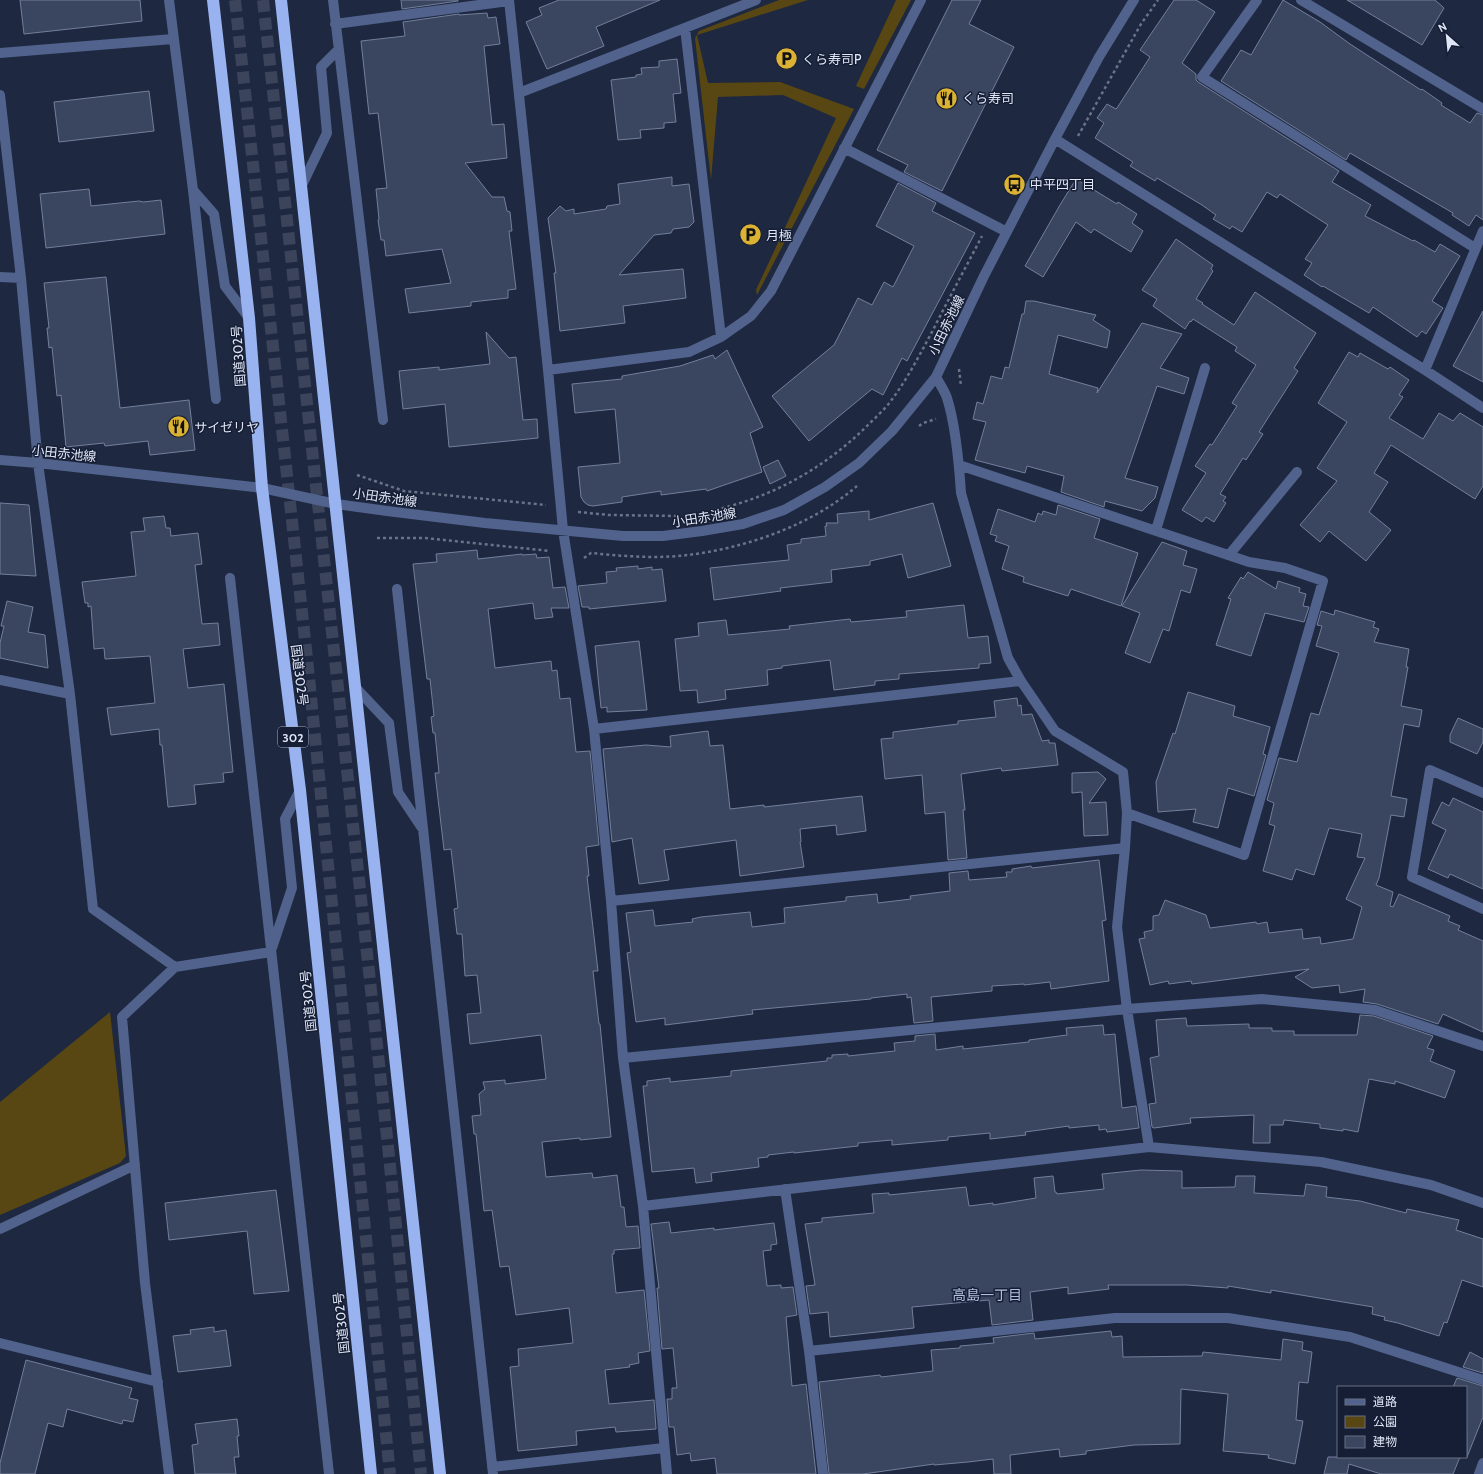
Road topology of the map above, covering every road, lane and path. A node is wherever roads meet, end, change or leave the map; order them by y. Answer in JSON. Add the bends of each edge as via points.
{"nodes":[{"id":1,"x":169,"y":0,"type":"edge"},
{"id":2,"x":212,"y":0,"type":"edge"},
{"id":3,"x":281,"y":0,"type":"edge"},
{"id":4,"x":333,"y":0,"type":"edge"},
{"id":5,"x":509,"y":0,"type":"edge"},
{"id":6,"x":756,"y":0,"type":"edge"},
{"id":7,"x":921,"y":0,"type":"edge"},
{"id":8,"x":1134,"y":0,"type":"edge"},
{"id":9,"x":1158,"y":0,"type":"edge"},
{"id":10,"x":1257,"y":0,"type":"edge"},
{"id":11,"x":1301,"y":0,"type":"edge"},
{"id":12,"x":335,"y":24,"type":"junction"},
{"id":13,"x":685,"y":28,"type":"junction"},
{"id":14,"x":173,"y":39,"type":"junction"},
{"id":15,"x":338,"y":50,"type":"junction"},
{"id":16,"x":0,"y":53,"type":"edge"},
{"id":17,"x":518,"y":94,"type":"junction"},
{"id":18,"x":0,"y":95,"type":"edge"},
{"id":19,"x":1483,"y":109,"type":"edge"},
{"id":20,"x":1055,"y":139,"type":"junction"},
{"id":21,"x":1076,"y":141,"type":"dead end"},
{"id":22,"x":844,"y":148,"type":"junction"},
{"id":23,"x":301,"y":187,"type":"junction"},
{"id":24,"x":193,"y":190,"type":"junction"},
{"id":25,"x":1483,"y":231,"type":"edge"},
{"id":26,"x":984,"y":232,"type":"dead end"},
{"id":27,"x":1007,"y":232,"type":"junction"},
{"id":28,"x":1475,"y":248,"type":"junction"},
{"id":29,"x":0,"y":277,"type":"edge"},
{"id":30,"x":21,"y":278,"type":"junction"},
{"id":31,"x":249,"y":318,"type":"junction"},
{"id":32,"x":721,"y":337,"type":"junction"},
{"id":33,"x":958,"y":364,"type":"dead end"},
{"id":34,"x":1205,"y":368,"type":"dead end"},
{"id":35,"x":548,"y":370,"type":"junction"},
{"id":36,"x":1425,"y":370,"type":"junction"},
{"id":37,"x":936,"y":377,"type":"junction"},
{"id":38,"x":962,"y":393,"type":"dead end"},
{"id":39,"x":216,"y":399,"type":"dead end"},
{"id":40,"x":1483,"y":408,"type":"edge"},
{"id":41,"x":383,"y":420,"type":"dead end"},
{"id":42,"x":0,"y":460,"type":"edge"},
{"id":43,"x":38,"y":463,"type":"junction"},
{"id":44,"x":959,"y":465,"type":"junction"},
{"id":45,"x":1297,"y":472,"type":"dead end"},
{"id":46,"x":357,"y":475,"type":"dead end"},
{"id":47,"x":262,"y":488,"type":"junction"},
{"id":48,"x":336,"y":504,"type":"junction"},
{"id":49,"x":552,"y":506,"type":"dead end"},
{"id":50,"x":576,"y":512,"type":"dead end"},
{"id":51,"x":709,"y":512,"type":"dead end"},
{"id":52,"x":681,"y":516,"type":"dead end"},
{"id":53,"x":563,"y":530,"type":"junction"},
{"id":54,"x":1156,"y":530,"type":"junction"},
{"id":55,"x":377,"y":538,"type":"dead end"},
{"id":56,"x":556,"y":552,"type":"dead end"},
{"id":57,"x":1229,"y":555,"type":"junction"},
{"id":58,"x":230,"y":578,"type":"dead end"},
{"id":59,"x":397,"y":589,"type":"dead end"},
{"id":60,"x":0,"y":680,"type":"edge"},
{"id":61,"x":1021,"y":681,"type":"junction"},
{"id":62,"x":355,"y":687,"type":"junction"},
{"id":63,"x":70,"y":694,"type":"junction"},
{"id":64,"x":594,"y":729,"type":"junction"},
{"id":65,"x":300,"y":790,"type":"junction"},
{"id":66,"x":1483,"y":793,"type":"edge"},
{"id":67,"x":1127,"y":813,"type":"junction"},
{"id":68,"x":423,"y":830,"type":"junction"},
{"id":69,"x":1125,"y":848,"type":"junction"},
{"id":70,"x":611,"y":901,"type":"junction"},
{"id":71,"x":1483,"y":909,"type":"edge"},
{"id":72,"x":271,"y":952,"type":"junction"},
{"id":73,"x":175,"y":967,"type":"junction"},
{"id":74,"x":1127,"y":1009,"type":"junction"},
{"id":75,"x":1483,"y":1046,"type":"edge"},
{"id":76,"x":623,"y":1058,"type":"junction"},
{"id":77,"x":1149,"y":1147,"type":"junction"},
{"id":78,"x":135,"y":1165,"type":"junction"},
{"id":79,"x":785,"y":1189,"type":"junction"},
{"id":80,"x":1483,"y":1203,"type":"edge"},
{"id":81,"x":642,"y":1206,"type":"junction"},
{"id":82,"x":0,"y":1229,"type":"edge"},
{"id":83,"x":0,"y":1342,"type":"edge"},
{"id":84,"x":809,"y":1351,"type":"junction"},
{"id":85,"x":1483,"y":1380,"type":"edge"},
{"id":86,"x":158,"y":1382,"type":"junction"},
{"id":87,"x":664,"y":1448,"type":"junction"},
{"id":88,"x":1483,"y":1463,"type":"edge"},
{"id":89,"x":493,"y":1470,"type":"edge"},
{"id":90,"x":170,"y":1474,"type":"edge"},
{"id":91,"x":329,"y":1474,"type":"edge"},
{"id":92,"x":371,"y":1474,"type":"edge"},
{"id":93,"x":440,"y":1474,"type":"edge"},
{"id":94,"x":667,"y":1474,"type":"edge"},
{"id":95,"x":823,"y":1474,"type":"edge"},
{"id":96,"x":1479,"y":1474,"type":"edge"}],
"edges":[{"from":1,"to":14,"type":"street"},
{"from":2,"to":31,"type":"highway","name":"国道302号","number":"302"},
{"from":3,"to":23,"type":"highway"},
{"from":4,"to":12,"type":"street"},
{"from":5,"to":12,"type":"street"},
{"from":5,"to":17,"type":"street"},
{"from":6,"to":13,"type":"street"},
{"from":7,"to":22,"type":"street"},
{"from":8,"to":20,"type":"street","name":"小田赤池線","via":[[1099,57]]},
{"from":9,"to":21,"type":"path","via":[[1141,24]]},
{"from":10,"to":28,"type":"street","via":[[1202,77]]},
{"from":11,"to":19,"type":"street"},
{"from":12,"to":15,"type":"street"},
{"from":13,"to":17,"type":"street"},
{"from":13,"to":32,"type":"street"},
{"from":14,"to":16,"type":"street"},
{"from":14,"to":24,"type":"street"},
{"from":15,"to":23,"type":"street","via":[[321,67],[327,133]]},
{"from":15,"to":41,"type":"street"},
{"from":17,"to":35,"type":"street"},
{"from":18,"to":30,"type":"street"},
{"from":20,"to":27,"type":"street","name":"小田赤池線"},
{"from":20,"to":36,"type":"street"},
{"from":22,"to":27,"type":"street"},
{"from":22,"to":32,"type":"street","via":[[771,291],[751,316]]},
{"from":23,"to":48,"type":"highway"},
{"from":24,"to":31,"type":"street","via":[[214,214],[225,286]]},
{"from":24,"to":39,"type":"street"},
{"from":25,"to":28,"type":"street"},
{"from":26,"to":51,"type":"path","via":[[917,359],[879,414],[829,459],[804,475],[777,490]]},
{"from":27,"to":37,"type":"street","name":"小田赤池線"},
{"from":28,"to":36,"type":"street"},
{"from":29,"to":30,"type":"street"},
{"from":30,"to":43,"type":"street"},
{"from":31,"to":47,"type":"highway","name":"国道302号","number":"302"},
{"from":32,"to":35,"type":"street","via":[[689,352]]},
{"from":33,"to":38,"type":"path"},
{"from":34,"to":54,"type":"street"},
{"from":35,"to":53,"type":"street"},
{"from":36,"to":40,"type":"street"},
{"from":37,"to":44,"type":"street","via":[[947,397]]},
{"from":37,"to":53,"type":"street","name":"小田赤池線","via":[[892,431],[859,463],[825,487],[784,510],[743,524],[663,536],[623,536]]},
{"from":42,"to":43,"type":"street","name":"小田赤池線"},
{"from":43,"to":47,"type":"street","name":"小田赤池線"},
{"from":43,"to":63,"type":"street"},
{"from":44,"to":54,"type":"street"},
{"from":44,"to":61,"type":"street","via":[[961,493],[1008,658]]},
{"from":45,"to":57,"type":"street"},
{"from":46,"to":49,"type":"path","via":[[404,491]]},
{"from":47,"to":48,"type":"street","name":"小田赤池線"},
{"from":47,"to":65,"type":"highway","name":"国道302号","number":"302"},
{"from":48,"to":53,"type":"street","name":"小田赤池線"},
{"from":48,"to":62,"type":"highway"},
{"from":50,"to":52,"type":"path"},
{"from":53,"to":64,"type":"street"},
{"from":54,"to":57,"type":"street"},
{"from":55,"to":56,"type":"path","via":[[425,538]]},
{"from":57,"to":67,"type":"street","via":[[1248,562],[1285,568],[1323,581],[1244,855]]},
{"from":58,"to":72,"type":"street"},
{"from":59,"to":68,"type":"street"},
{"from":60,"to":63,"type":"street"},
{"from":61,"to":64,"type":"street"},
{"from":61,"to":67,"type":"street","via":[[1055,731],[1123,772]]},
{"from":62,"to":68,"type":"street","via":[[390,723],[398,792]]},
{"from":62,"to":93,"type":"highway"},
{"from":63,"to":73,"type":"street","via":[[93,908]]},
{"from":64,"to":70,"type":"street"},
{"from":65,"to":72,"type":"street","via":[[285,819],[292,888]]},
{"from":65,"to":92,"type":"highway","name":"国道302号","number":"302"},
{"from":66,"to":71,"type":"street","via":[[1430,770],[1412,877]]},
{"from":67,"to":69,"type":"street"},
{"from":68,"to":89,"type":"street"},
{"from":69,"to":70,"type":"street"},
{"from":69,"to":74,"type":"street","via":[[1117,927]]},
{"from":70,"to":76,"type":"street"},
{"from":72,"to":73,"type":"street"},
{"from":72,"to":91,"type":"street"},
{"from":73,"to":78,"type":"street","via":[[122,1017]]},
{"from":74,"to":75,"type":"street","via":[[1262,999],[1367,1009]]},
{"from":74,"to":76,"type":"street"},
{"from":74,"to":77,"type":"street"},
{"from":76,"to":81,"type":"street"},
{"from":77,"to":79,"type":"street"},
{"from":77,"to":80,"type":"street","via":[[1321,1162],[1431,1185]]},
{"from":78,"to":82,"type":"street"},
{"from":78,"to":86,"type":"street","via":[[145,1283]]},
{"from":79,"to":81,"type":"street"},
{"from":79,"to":84,"type":"street"},
{"from":81,"to":87,"type":"street"},
{"from":83,"to":86,"type":"street"},
{"from":84,"to":85,"type":"street","via":[[1115,1318],[1228,1318],[1350,1337]]},
{"from":84,"to":95,"type":"street"},
{"from":86,"to":90,"type":"street"},
{"from":87,"to":89,"type":"street"},
{"from":87,"to":94,"type":"street"},
{"from":88,"to":96,"type":"street"}]}
